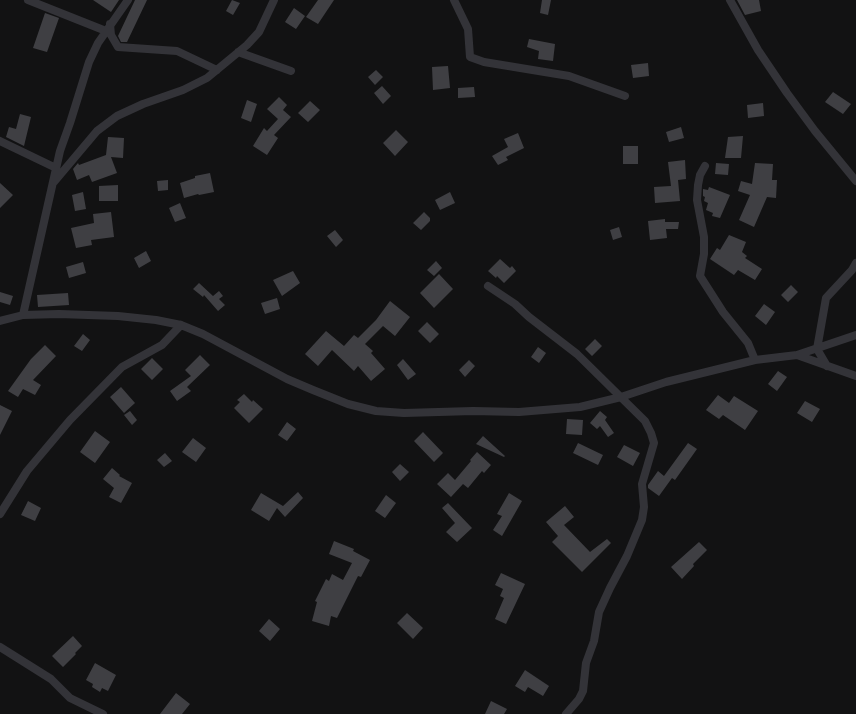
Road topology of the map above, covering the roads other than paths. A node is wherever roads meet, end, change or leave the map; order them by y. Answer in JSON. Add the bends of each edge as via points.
{"nodes":[{"id":1,"x":28,"y":0,"type":"edge"},
{"id":2,"x":128,"y":0,"type":"edge"},
{"id":3,"x":274,"y":0,"type":"edge"},
{"id":4,"x":454,"y":0,"type":"edge"},
{"id":5,"x":730,"y":0,"type":"edge"},
{"id":6,"x":108,"y":28,"type":"junction"},
{"id":7,"x":238,"y":52,"type":"junction"},
{"id":8,"x":217,"y":70,"type":"junction"},
{"id":9,"x":291,"y":71,"type":"dead end"},
{"id":10,"x":625,"y":96,"type":"dead end"},
{"id":11,"x":0,"y":141,"type":"edge"},
{"id":12,"x":705,"y":166,"type":"dead end"},
{"id":13,"x":56,"y":168,"type":"junction"},
{"id":14,"x":856,"y":181,"type":"edge"},
{"id":15,"x":52,"y":184,"type":"junction"},
{"id":16,"x":856,"y":263,"type":"edge"},
{"id":17,"x":488,"y":286,"type":"dead end"},
{"id":18,"x":22,"y":315,"type":"junction"},
{"id":19,"x":0,"y":321,"type":"edge"},
{"id":20,"x":182,"y":325,"type":"junction"},
{"id":21,"x":856,"y":335,"type":"edge"},
{"id":22,"x":817,"y":349,"type":"junction"},
{"id":23,"x":797,"y":355,"type":"junction"},
{"id":24,"x":755,"y":360,"type":"junction"},
{"id":25,"x":827,"y":366,"type":"junction"},
{"id":26,"x":856,"y":376,"type":"edge"},
{"id":27,"x":621,"y":397,"type":"junction"},
{"id":28,"x":0,"y":514,"type":"edge"},
{"id":29,"x":0,"y":647,"type":"edge"},
{"id":30,"x":103,"y":714,"type":"edge"},
{"id":31,"x":566,"y":714,"type":"edge"}],
"edges":[{"from":1,"to":6,"type":"street"},
{"from":2,"to":6,"type":"street"},
{"from":3,"to":7,"type":"street","via":[[259,32]]},
{"from":4,"to":10,"type":"street","via":[[468,29],[470,56],[484,62],[569,76]]},
{"from":5,"to":14,"type":"street","via":[[787,93]]},
{"from":6,"to":8,"type":"street","via":[[118,47],[177,52]]},
{"from":6,"to":13,"type":"street","via":[[89,62]]},
{"from":7,"to":8,"type":"street"},
{"from":7,"to":9,"type":"street"},
{"from":8,"to":15,"type":"street","via":[[183,90],[117,116],[97,131]]},
{"from":11,"to":13,"type":"street"},
{"from":12,"to":24,"type":"street","via":[[700,175],[697,200],[704,237],[700,276],[748,343]]},
{"from":13,"to":15,"type":"street"},
{"from":15,"to":18,"type":"street"},
{"from":16,"to":22,"type":"street","via":[[826,298]]},
{"from":17,"to":27,"type":"street","via":[[577,354]]},
{"from":18,"to":19,"type":"street"},
{"from":18,"to":20,"type":"street","via":[[118,316]]},
{"from":20,"to":27,"type":"street","via":[[287,379],[348,404],[376,411],[545,411]]},
{"from":20,"to":28,"type":"street","via":[[162,345],[122,367],[70,420],[27,471]]},
{"from":21,"to":22,"type":"street"},
{"from":22,"to":23,"type":"street"},
{"from":22,"to":25,"type":"street"},
{"from":23,"to":24,"type":"street"},
{"from":23,"to":25,"type":"street"},
{"from":24,"to":27,"type":"street"},
{"from":25,"to":26,"type":"street"},
{"from":27,"to":31,"type":"street","via":[[645,421],[654,443],[642,484],[643,514],[637,536],[599,612],[586,663],[583,691]]},
{"from":29,"to":30,"type":"street","via":[[51,678],[70,698]]}]}
